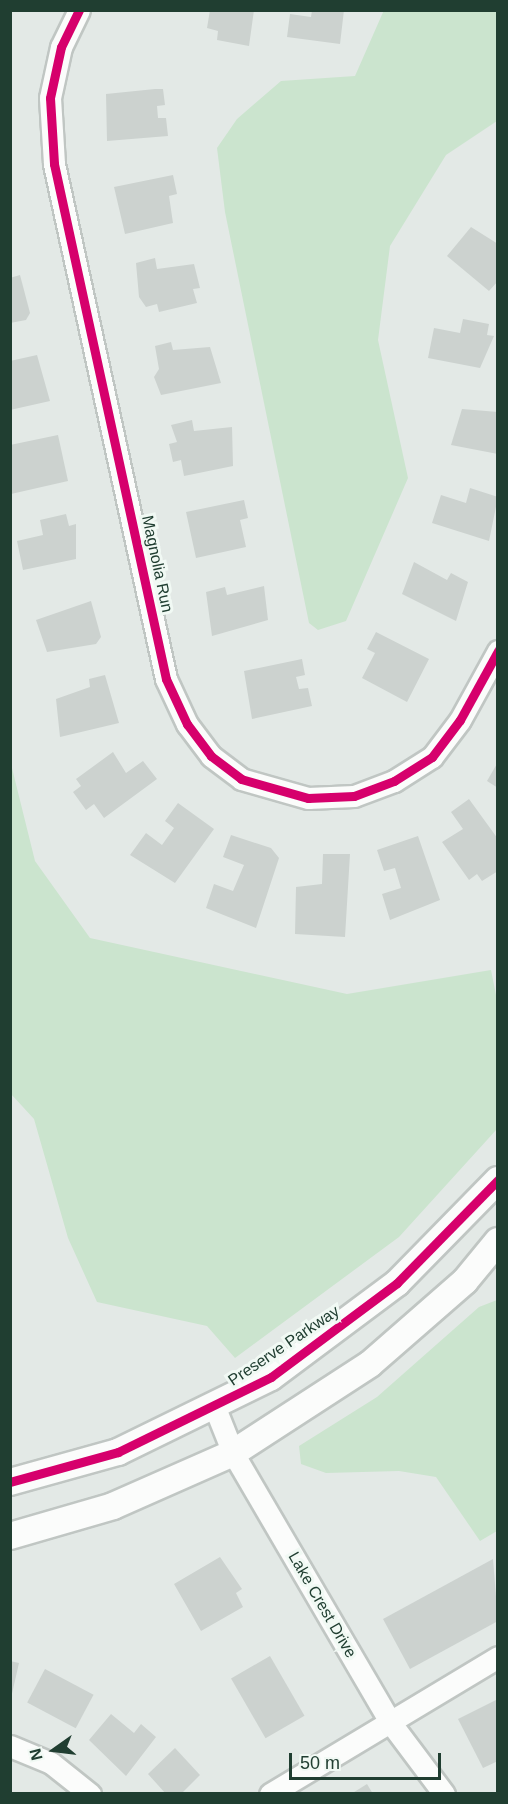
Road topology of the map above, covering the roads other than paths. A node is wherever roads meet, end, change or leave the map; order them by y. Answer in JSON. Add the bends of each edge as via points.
{"nodes":[{"id":1,"x":79,"y":10,"type":"edge"},
{"id":2,"x":498,"y":651,"type":"edge"},
{"id":3,"x":498,"y":1180,"type":"edge"},
{"id":4,"x":498,"y":1241,"type":"edge"},
{"id":5,"x":215,"y":1408,"type":"junction"},
{"id":6,"x":233,"y":1454,"type":"junction"},
{"id":7,"x":10,"y":1482,"type":"edge"},
{"id":8,"x":10,"y":1536,"type":"edge"},
{"id":9,"x":498,"y":1657,"type":"edge"},
{"id":10,"x":390,"y":1722,"type":"junction"},
{"id":11,"x":10,"y":1746,"type":"edge"},
{"id":12,"x":90,"y":1794,"type":"edge"},
{"id":13,"x":270,"y":1794,"type":"edge"},
{"id":14,"x":444,"y":1794,"type":"edge"}],
"edges":[{"from":1,"to":2,"type":"street","name":"Magnolia Run","via":[[61,47],[50,98],[54,164],[166,679],[187,724],[211,756],[242,778],[308,798],[354,796],[394,781],[432,757],[460,720]]},
{"from":3,"to":5,"type":"street","name":"Preserve Parkway","via":[[405,1275],[335,1333]]},
{"from":4,"to":6,"type":"street","via":[[465,1281],[370,1364]]},
{"from":5,"to":6,"type":"street","name":"Lake Crest Drive"},
{"from":5,"to":7,"type":"street","name":"Preserve Parkway","via":[[117,1452]]},
{"from":6,"to":8,"type":"street","via":[[113,1506]]},
{"from":6,"to":10,"type":"street","name":"Lake Crest Drive"},
{"from":9,"to":10,"type":"street"},
{"from":10,"to":13,"type":"street"},
{"from":10,"to":14,"type":"street","name":"Lake Crest Drive"},
{"from":11,"to":12,"type":"street","via":[[51,1763]]}]}
